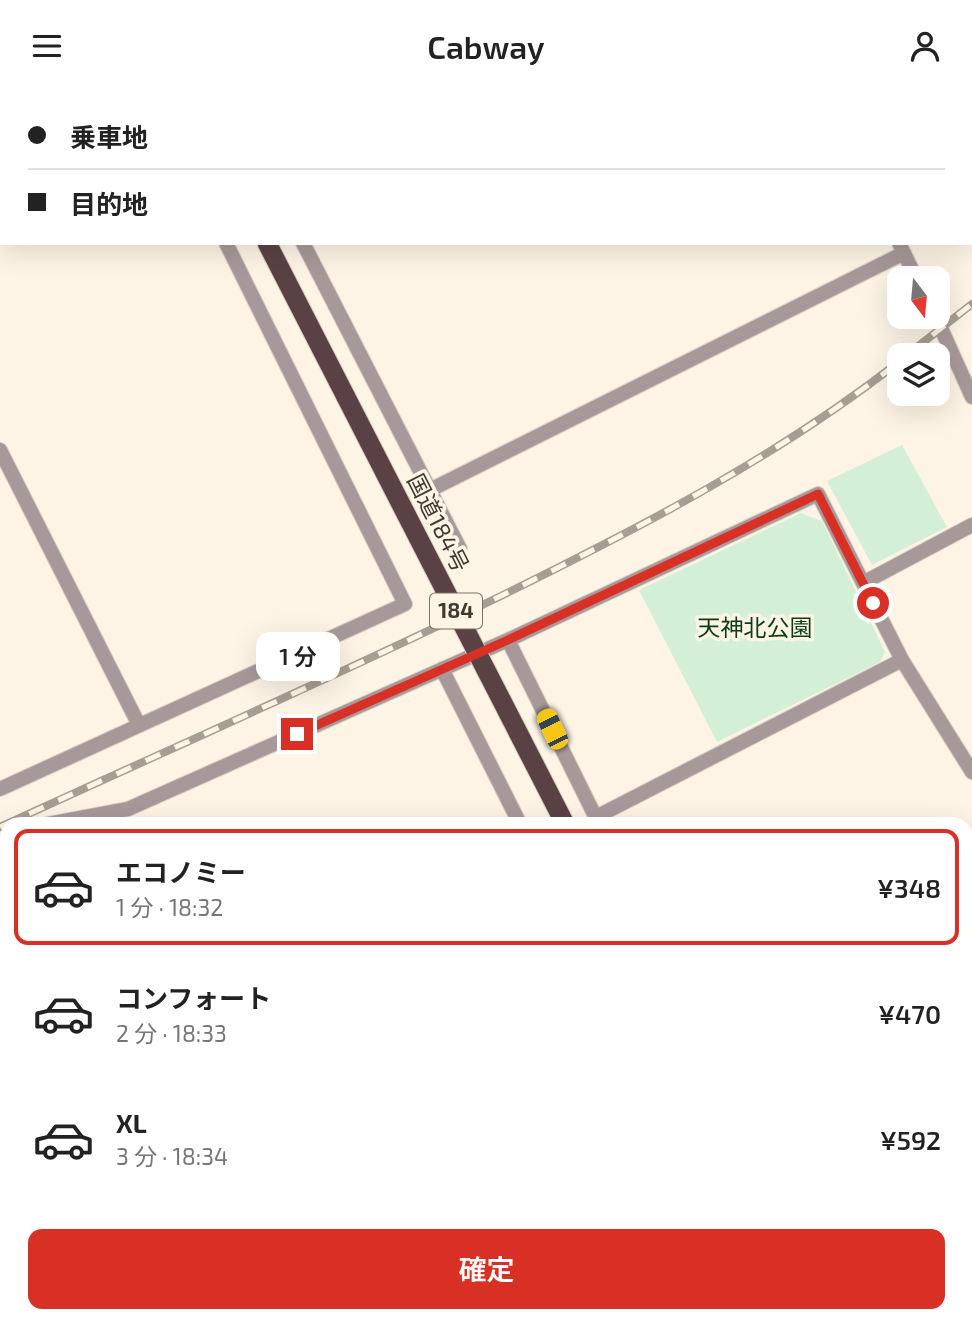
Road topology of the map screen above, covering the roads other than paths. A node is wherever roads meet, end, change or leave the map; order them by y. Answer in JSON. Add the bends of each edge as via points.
{"nodes":[{"id":1,"x":227,"y":245,"type":"edge"},
{"id":2,"x":268,"y":245,"type":"edge"},
{"id":3,"x":304,"y":245,"type":"edge"},
{"id":4,"x":901,"y":248,"type":"edge"},
{"id":5,"x":910,"y":266,"type":"edge"},
{"id":6,"x":941,"y":329,"type":"edge"},
{"id":7,"x":971,"y":395,"type":"edge"},
{"id":8,"x":1,"y":454,"type":"edge"},
{"id":9,"x":430,"y":490,"type":"junction"},
{"id":10,"x":972,"y":525,"type":"edge"},
{"id":11,"x":460,"y":549,"type":"dead end"},
{"id":12,"x":863,"y":583,"type":"junction"},
{"id":13,"x":508,"y":640,"type":"junction"},
{"id":14,"x":902,"y":660,"type":"junction"},
{"id":15,"x":442,"y":669,"type":"junction"},
{"id":16,"x":139,"y":726,"type":"junction"},
{"id":17,"x":972,"y":772,"type":"edge"},
{"id":18,"x":0,"y":789,"type":"edge"},
{"id":19,"x":85,"y":817,"type":"edge"},
{"id":20,"x":516,"y":817,"type":"edge"},
{"id":21,"x":561,"y":817,"type":"edge"},
{"id":22,"x":596,"y":817,"type":"edge"},
{"id":23,"x":606,"y":817,"type":"edge"}],
"edges":[{"from":1,"to":16,"type":"street","via":[[405,604]]},
{"from":2,"to":21,"type":"highway","name":"国道184号","number":"184","bridge":true},
{"from":3,"to":9,"type":"street"},
{"from":4,"to":5,"type":"street"},
{"from":4,"to":9,"type":"street"},
{"from":6,"to":7,"type":"street"},
{"from":8,"to":16,"type":"street"},
{"from":9,"to":11,"type":"street"},
{"from":10,"to":12,"type":"street"},
{"from":12,"to":13,"type":"street","via":[[818,494]]},
{"from":12,"to":14,"type":"street"},
{"from":13,"to":15,"type":"street"},
{"from":13,"to":22,"type":"street"},
{"from":14,"to":17,"type":"street"},
{"from":14,"to":23,"type":"street"},
{"from":15,"to":19,"type":"street","via":[[128,809]]},
{"from":15,"to":20,"type":"street"},
{"from":16,"to":18,"type":"street"}]}
